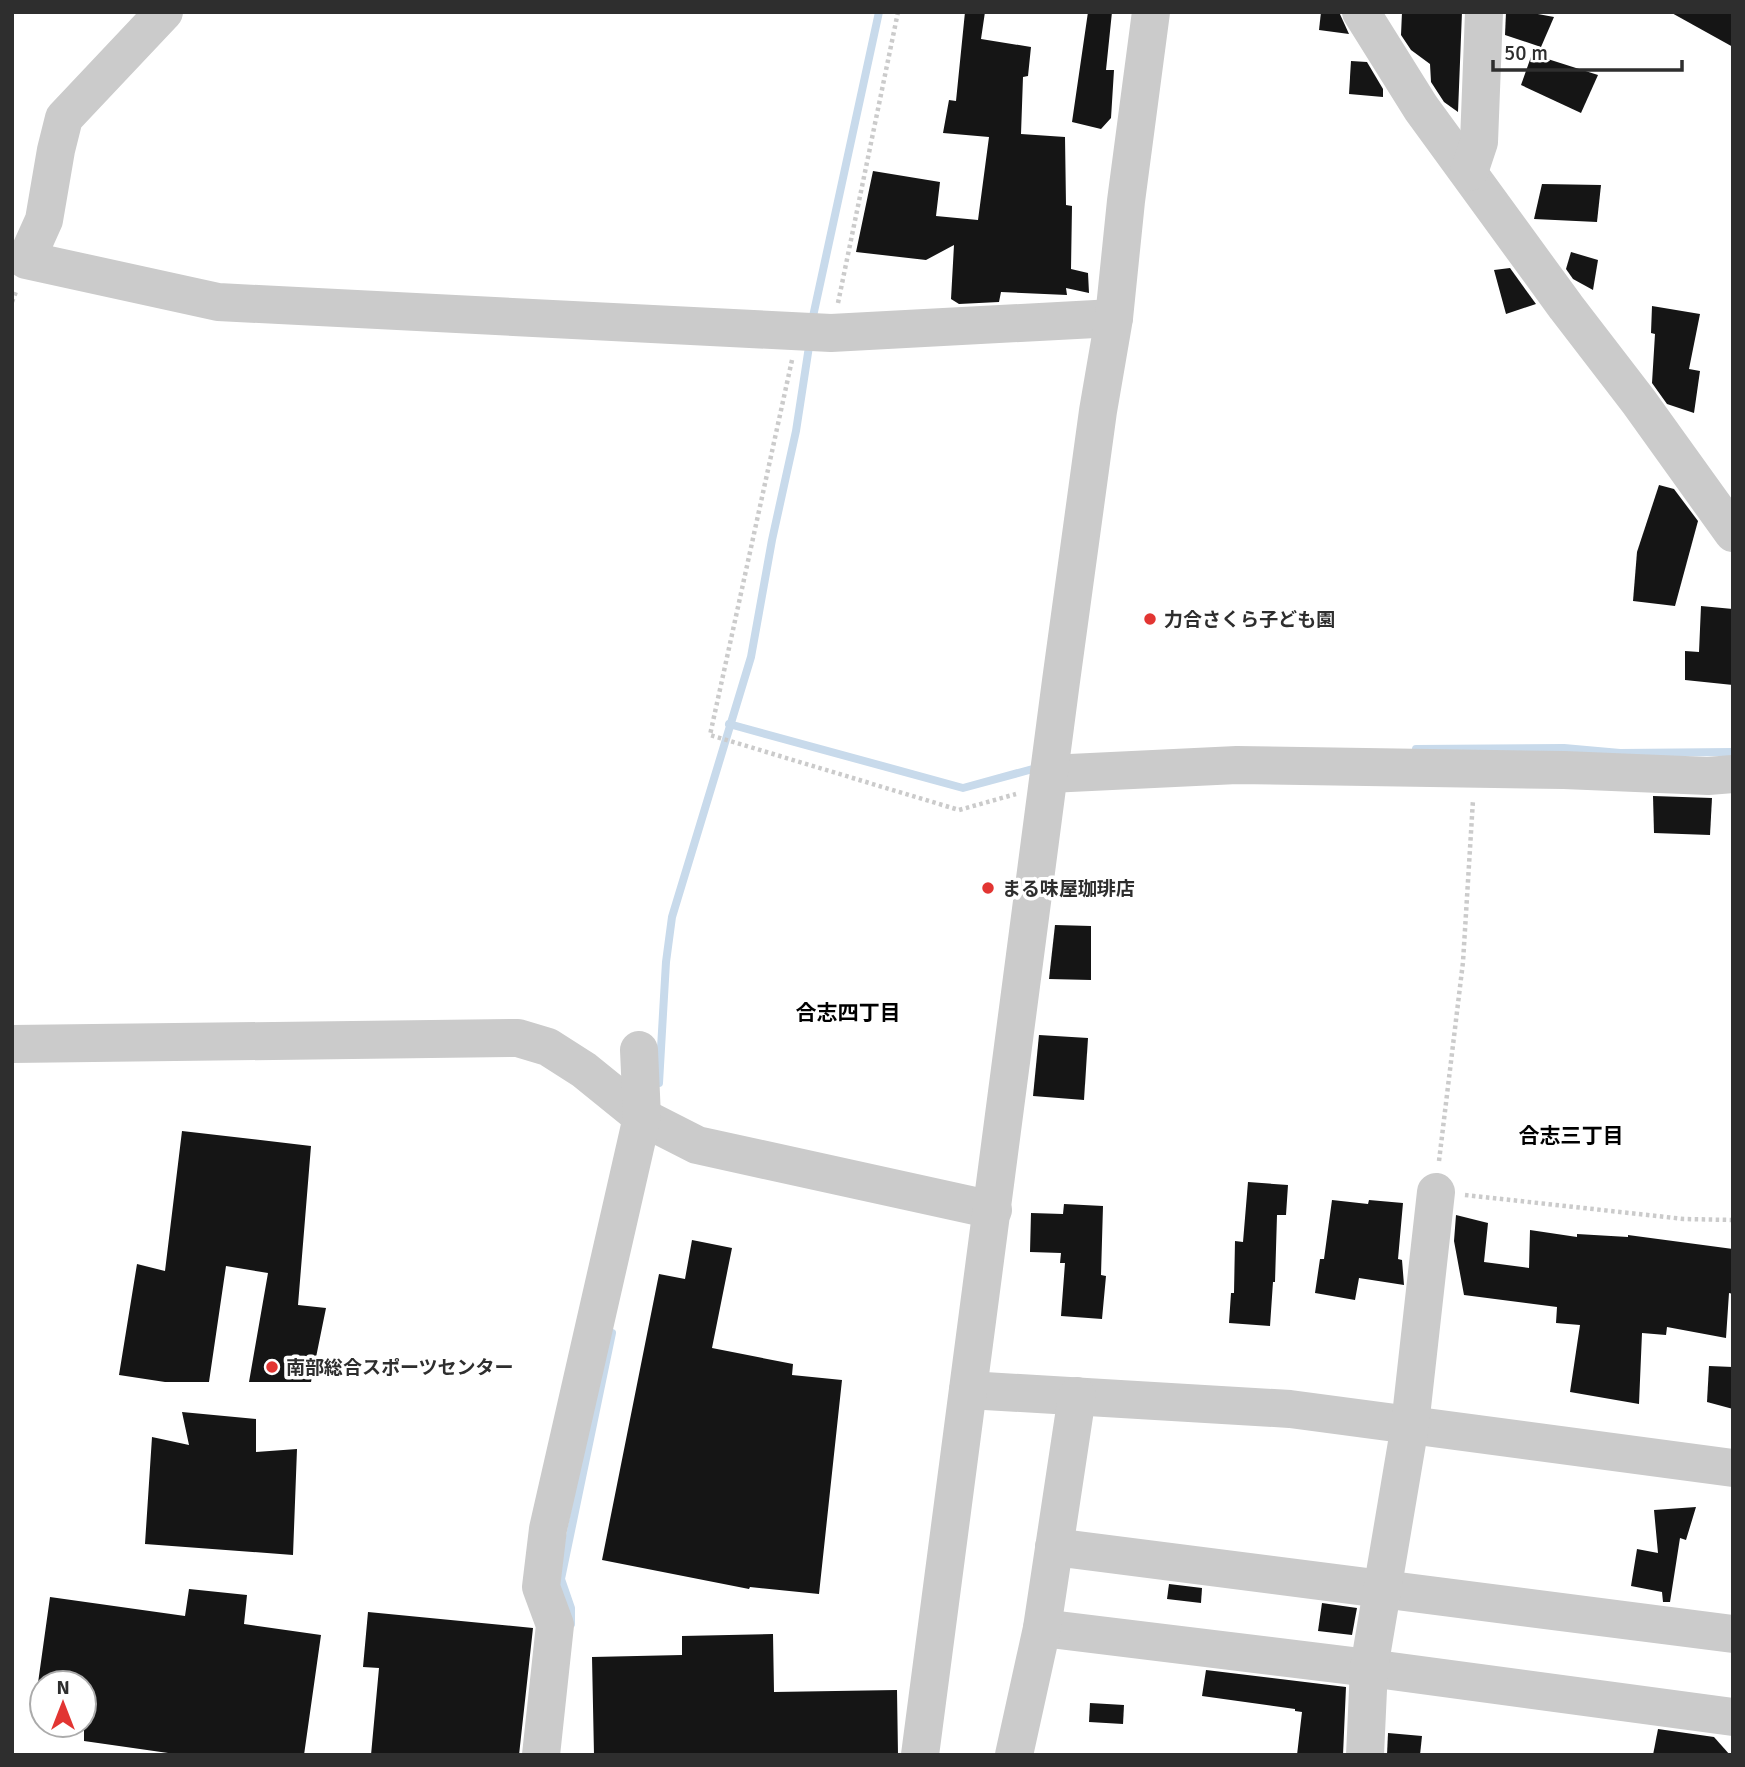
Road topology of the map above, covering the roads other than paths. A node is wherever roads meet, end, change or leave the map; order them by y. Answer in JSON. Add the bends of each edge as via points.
{"nodes":[{"id":1,"x":164,"y":12,"type":"edge"},
{"id":2,"x":1151,"y":12,"type":"edge"},
{"id":3,"x":1361,"y":12,"type":"edge"},
{"id":4,"x":1484,"y":12,"type":"edge"},
{"id":5,"x":1469,"y":172,"type":"junction"},
{"id":6,"x":1114,"y":318,"type":"junction"},
{"id":7,"x":1733,"y":534,"type":"edge"},
{"id":8,"x":1049,"y":774,"type":"junction"},
{"id":9,"x":1733,"y":774,"type":"edge"},
{"id":10,"x":12,"y":1044,"type":"edge"},
{"id":11,"x":639,"y":1050,"type":"dead end"},
{"id":12,"x":642,"y":1117,"type":"junction"},
{"id":13,"x":1436,"y":1192,"type":"road end"},
{"id":14,"x":993,"y":1210,"type":"junction"},
{"id":15,"x":968,"y":1390,"type":"junction"},
{"id":16,"x":1077,"y":1396,"type":"junction"},
{"id":17,"x":1410,"y":1425,"type":"junction"},
{"id":18,"x":1733,"y":1468,"type":"edge"},
{"id":19,"x":1054,"y":1547,"type":"junction"},
{"id":20,"x":1383,"y":1588,"type":"junction"},
{"id":21,"x":1042,"y":1628,"type":"junction"},
{"id":22,"x":1733,"y":1633,"type":"edge"},
{"id":23,"x":1369,"y":1668,"type":"junction"},
{"id":24,"x":1733,"y":1717,"type":"edge"},
{"id":25,"x":541,"y":1755,"type":"edge"},
{"id":26,"x":920,"y":1755,"type":"edge"},
{"id":27,"x":1014,"y":1755,"type":"edge"},
{"id":28,"x":1365,"y":1755,"type":"edge"}],
"edges":[{"from":1,"to":6,"type":"street","via":[[64,118],[44,220],[26,260],[218,302],[815,332]]},
{"from":2,"to":6,"type":"street"},
{"from":3,"to":5,"type":"street","via":[[1421,108]]},
{"from":4,"to":5,"type":"street","via":[[1479,142]]},
{"from":5,"to":7,"type":"street"},
{"from":6,"to":8,"type":"street"},
{"from":8,"to":9,"type":"street","via":[[1237,765]]},
{"from":8,"to":14,"type":"street"},
{"from":10,"to":12,"type":"street","via":[[517,1038],[548,1047]]},
{"from":11,"to":12,"type":"street"},
{"from":12,"to":14,"type":"street","via":[[697,1145]]},
{"from":12,"to":25,"type":"street","via":[[548,1529],[541,1587],[555,1625]]},
{"from":13,"to":17,"type":"street"},
{"from":14,"to":15,"type":"street"},
{"from":15,"to":16,"type":"street"},
{"from":15,"to":26,"type":"street"},
{"from":16,"to":17,"type":"street","via":[[1290,1409]]},
{"from":16,"to":19,"type":"street"},
{"from":17,"to":18,"type":"street"},
{"from":17,"to":20,"type":"street"},
{"from":19,"to":20,"type":"street"},
{"from":19,"to":21,"type":"street"},
{"from":20,"to":22,"type":"street"},
{"from":20,"to":23,"type":"street"},
{"from":21,"to":23,"type":"street"},
{"from":21,"to":27,"type":"street"},
{"from":23,"to":24,"type":"street"},
{"from":23,"to":28,"type":"street"}]}
